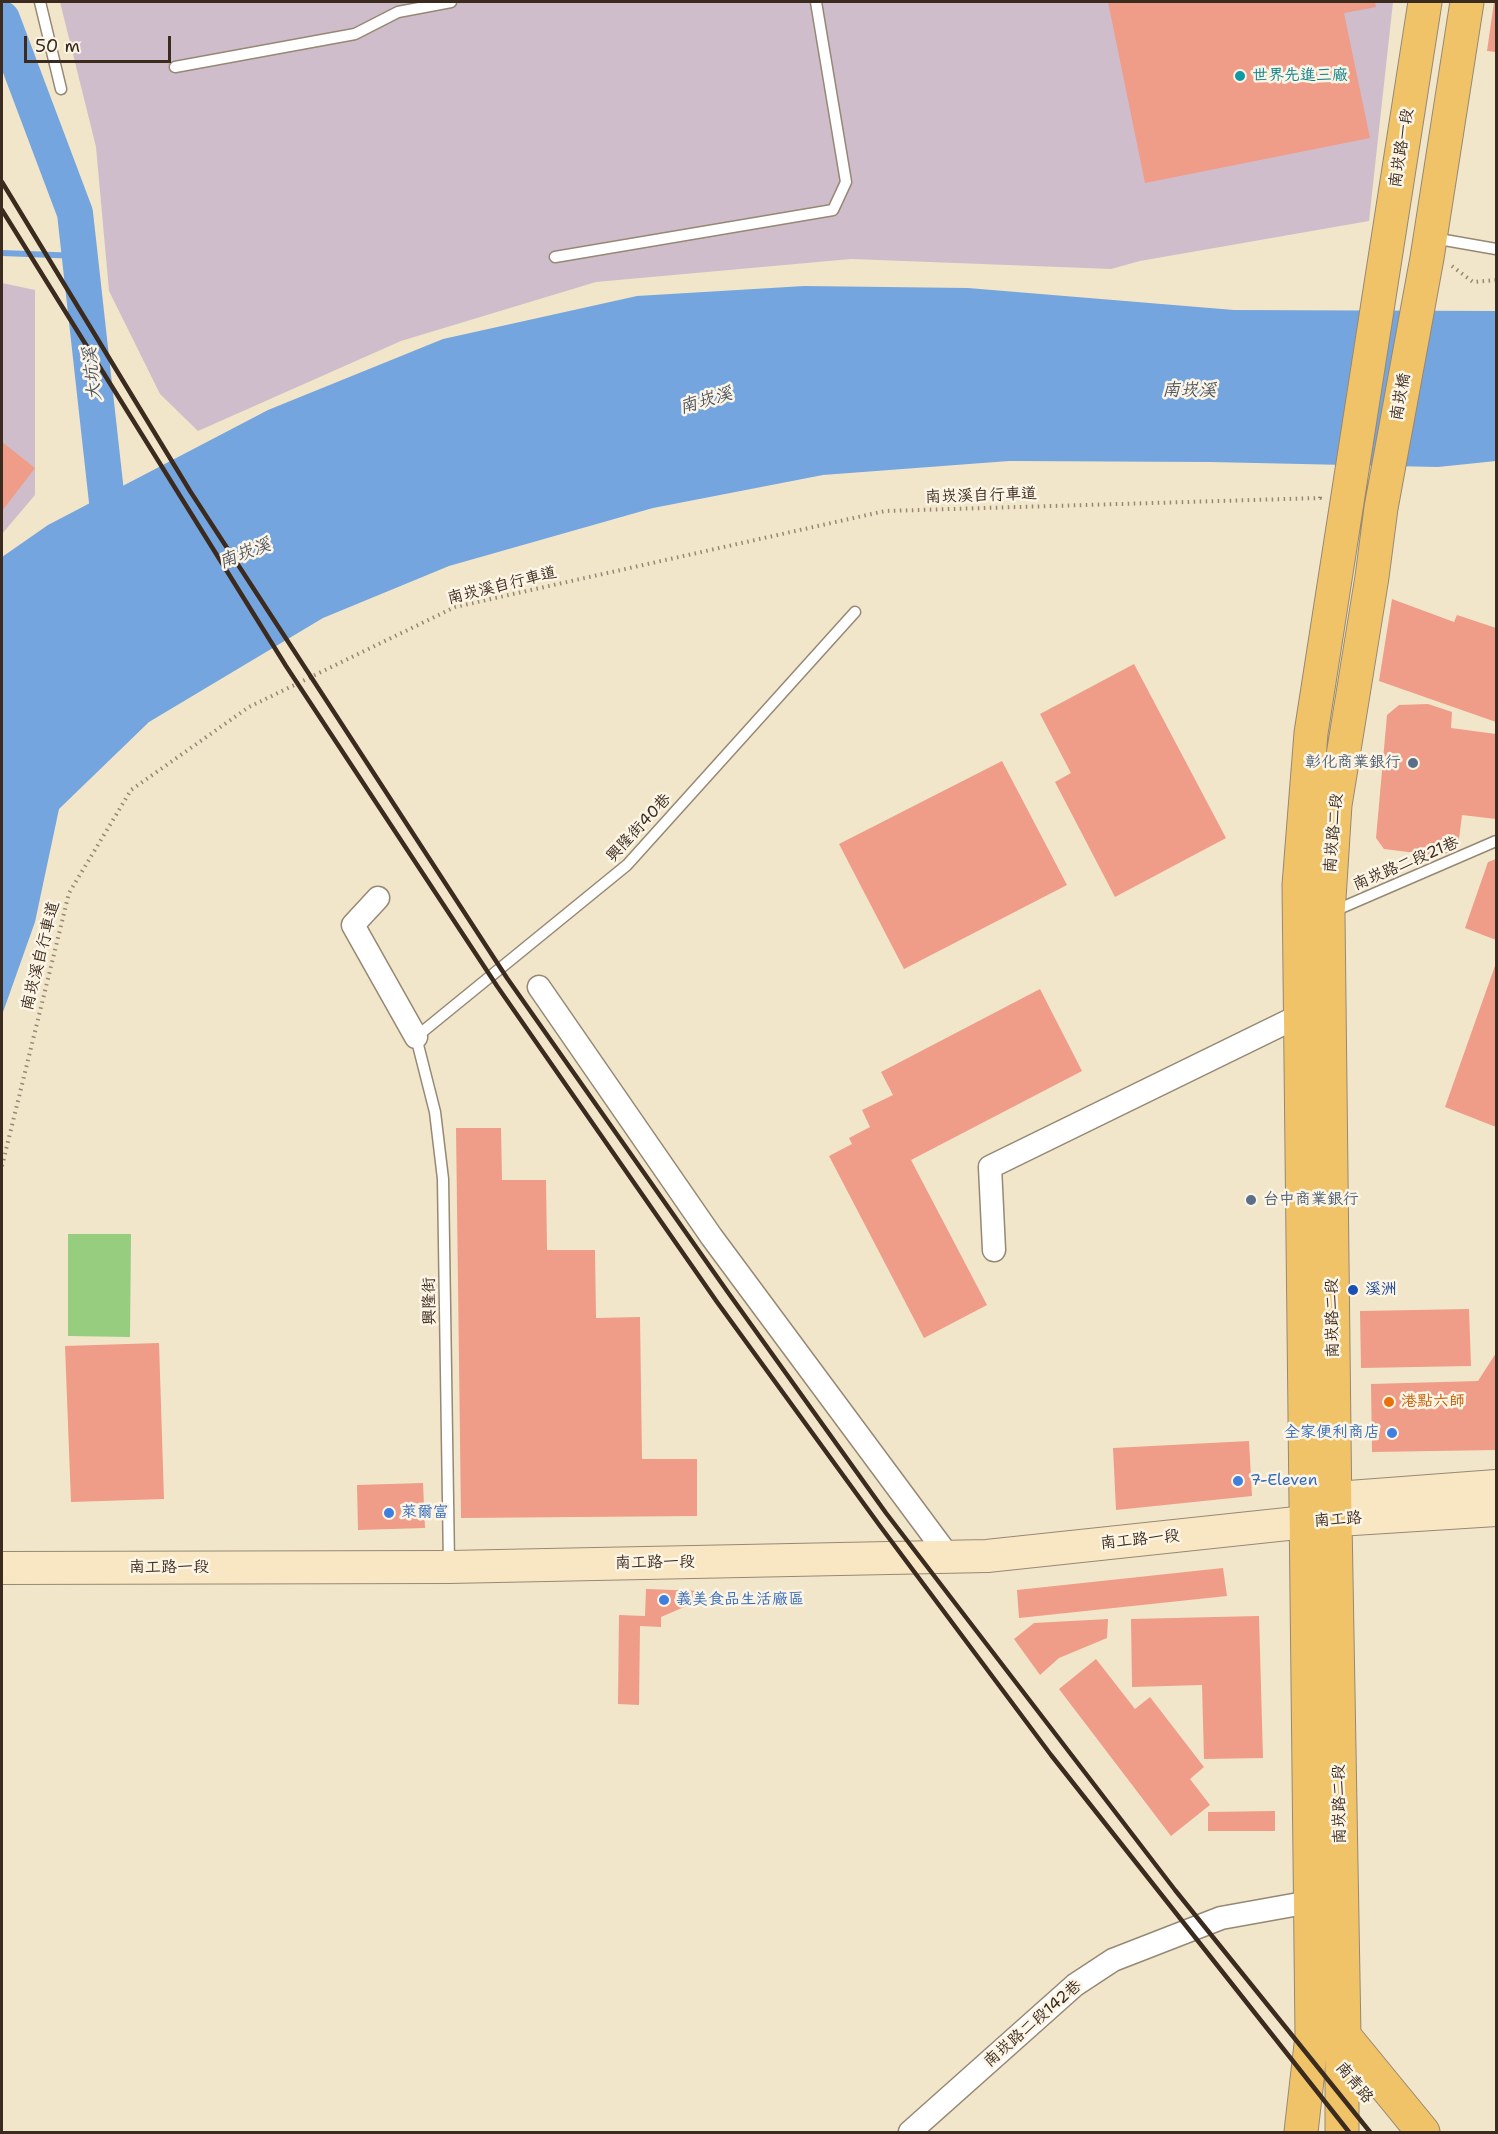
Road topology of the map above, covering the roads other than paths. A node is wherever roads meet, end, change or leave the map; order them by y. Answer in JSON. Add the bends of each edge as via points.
{"nodes":[{"id":1,"x":40,"y":2,"type":"edge"},
{"id":2,"x":451,"y":2,"type":"edge"},
{"id":3,"x":816,"y":2,"type":"edge"},
{"id":4,"x":1425,"y":2,"type":"edge"},
{"id":5,"x":1467,"y":2,"type":"edge"},
{"id":6,"x":175,"y":67,"type":"dead end"},
{"id":7,"x":61,"y":89,"type":"dead end"},
{"id":8,"x":1497,"y":249,"type":"edge"},
{"id":9,"x":555,"y":257,"type":"dead end"},
{"id":10,"x":1426,"y":261,"type":"junction"},
{"id":11,"x":1333,"y":503,"type":"joint"},
{"id":12,"x":1381,"y":508,"type":"joint"},
{"id":13,"x":855,"y":612,"type":"dead end"},
{"id":14,"x":1497,"y":841,"type":"edge"},
{"id":15,"x":378,"y":898,"type":"dead end"},
{"id":16,"x":1328,"y":914,"type":"junction"},
{"id":17,"x":539,"y":987,"type":"dead end"},
{"id":18,"x":1301,"y":1015,"type":"junction"},
{"id":19,"x":416,"y":1037,"type":"junction"},
{"id":20,"x":994,"y":1250,"type":"dead end"},
{"id":21,"x":1497,"y":1486,"type":"edge"},
{"id":22,"x":1497,"y":1510,"type":"edge"},
{"id":23,"x":1326,"y":1513,"type":"junction"},
{"id":24,"x":949,"y":1557,"type":"junction"},
{"id":25,"x":449,"y":1567,"type":"junction"},
{"id":26,"x":2,"y":1569,"type":"edge"},
{"id":27,"x":1310,"y":1902,"type":"junction"},
{"id":28,"x":1311,"y":2001,"type":"junction"},
{"id":29,"x":1311,"y":2036,"type":"junction"},
{"id":30,"x":1343,"y":2051,"type":"junction"},
{"id":31,"x":1303,"y":2119,"type":"edge"},
{"id":32,"x":910,"y":2133,"type":"edge"},
{"id":33,"x":1330,"y":2133,"type":"edge"},
{"id":34,"x":1342,"y":2133,"type":"edge"},
{"id":35,"x":1395,"y":2133,"type":"edge"},
{"id":36,"x":1423,"y":2133,"type":"edge"}],
"edges":[{"from":1,"to":7,"type":"lane"},
{"from":2,"to":6,"type":"lane","via":[[398,12],[355,34]]},
{"from":3,"to":9,"type":"lane","via":[[846,182],[833,210]]},
{"from":4,"to":11,"type":"main road","name":"南崁路一段","via":[[1380,294]]},
{"from":5,"to":10,"type":"main road"},
{"from":8,"to":10,"type":"lane"},
{"from":10,"to":12,"type":"main road","name":"南崁橋"},
{"from":11,"to":18,"type":"main road","name":"南崁路二段","via":[[1299,885]]},
{"from":12,"to":16,"type":"main road","name":"南崁路二段","via":[[1335,805]]},
{"from":13,"to":19,"type":"lane","name":"興隆街40巷","via":[[627,865]]},
{"from":14,"to":16,"type":"lane","name":"南崁路二段21巷"},
{"from":15,"to":19,"type":"street","via":[[353,925]]},
{"from":16,"to":23,"type":"main road","name":"南崁路二段"},
{"from":17,"to":24,"type":"street","via":[[711,1236]]},
{"from":18,"to":20,"type":"street","via":[[990,1167]]},
{"from":18,"to":23,"type":"main road","name":"南崁路二段"},
{"from":19,"to":25,"type":"lane","name":"興隆街","via":[[435,1112],[443,1179]]},
{"from":21,"to":23,"type":"street","name":"南工路"},
{"from":22,"to":23,"type":"street","name":"南工路"},
{"from":23,"to":24,"type":"street","name":"南工路一段","via":[[987,1556]]},
{"from":23,"to":27,"type":"main road","name":"南崁路二段"},
{"from":23,"to":30,"type":"main road","name":"南崁路二段"},
{"from":24,"to":25,"type":"street","name":"南工路一段"},
{"from":25,"to":26,"type":"street","name":"南工路一段"},
{"from":27,"to":28,"type":"main road","name":"南崁路二段"},
{"from":27,"to":32,"type":"street","name":"南崁路二段142巷","via":[[1221,1918],[1113,1960],[1075,1985]]},
{"from":28,"to":29,"type":"main road","name":"南崁路二段"},
{"from":28,"to":30,"type":"main road"},
{"from":29,"to":30,"type":"main road","name":"南青路"},
{"from":29,"to":31,"type":"main road","name":"南崁路二段"},
{"from":30,"to":34,"type":"main road","name":"南崁路二段"},
{"from":30,"to":35,"type":"main road","name":"南青路"},
{"from":30,"to":36,"type":"main road"},
{"from":31,"to":33,"type":"main road"}]}
